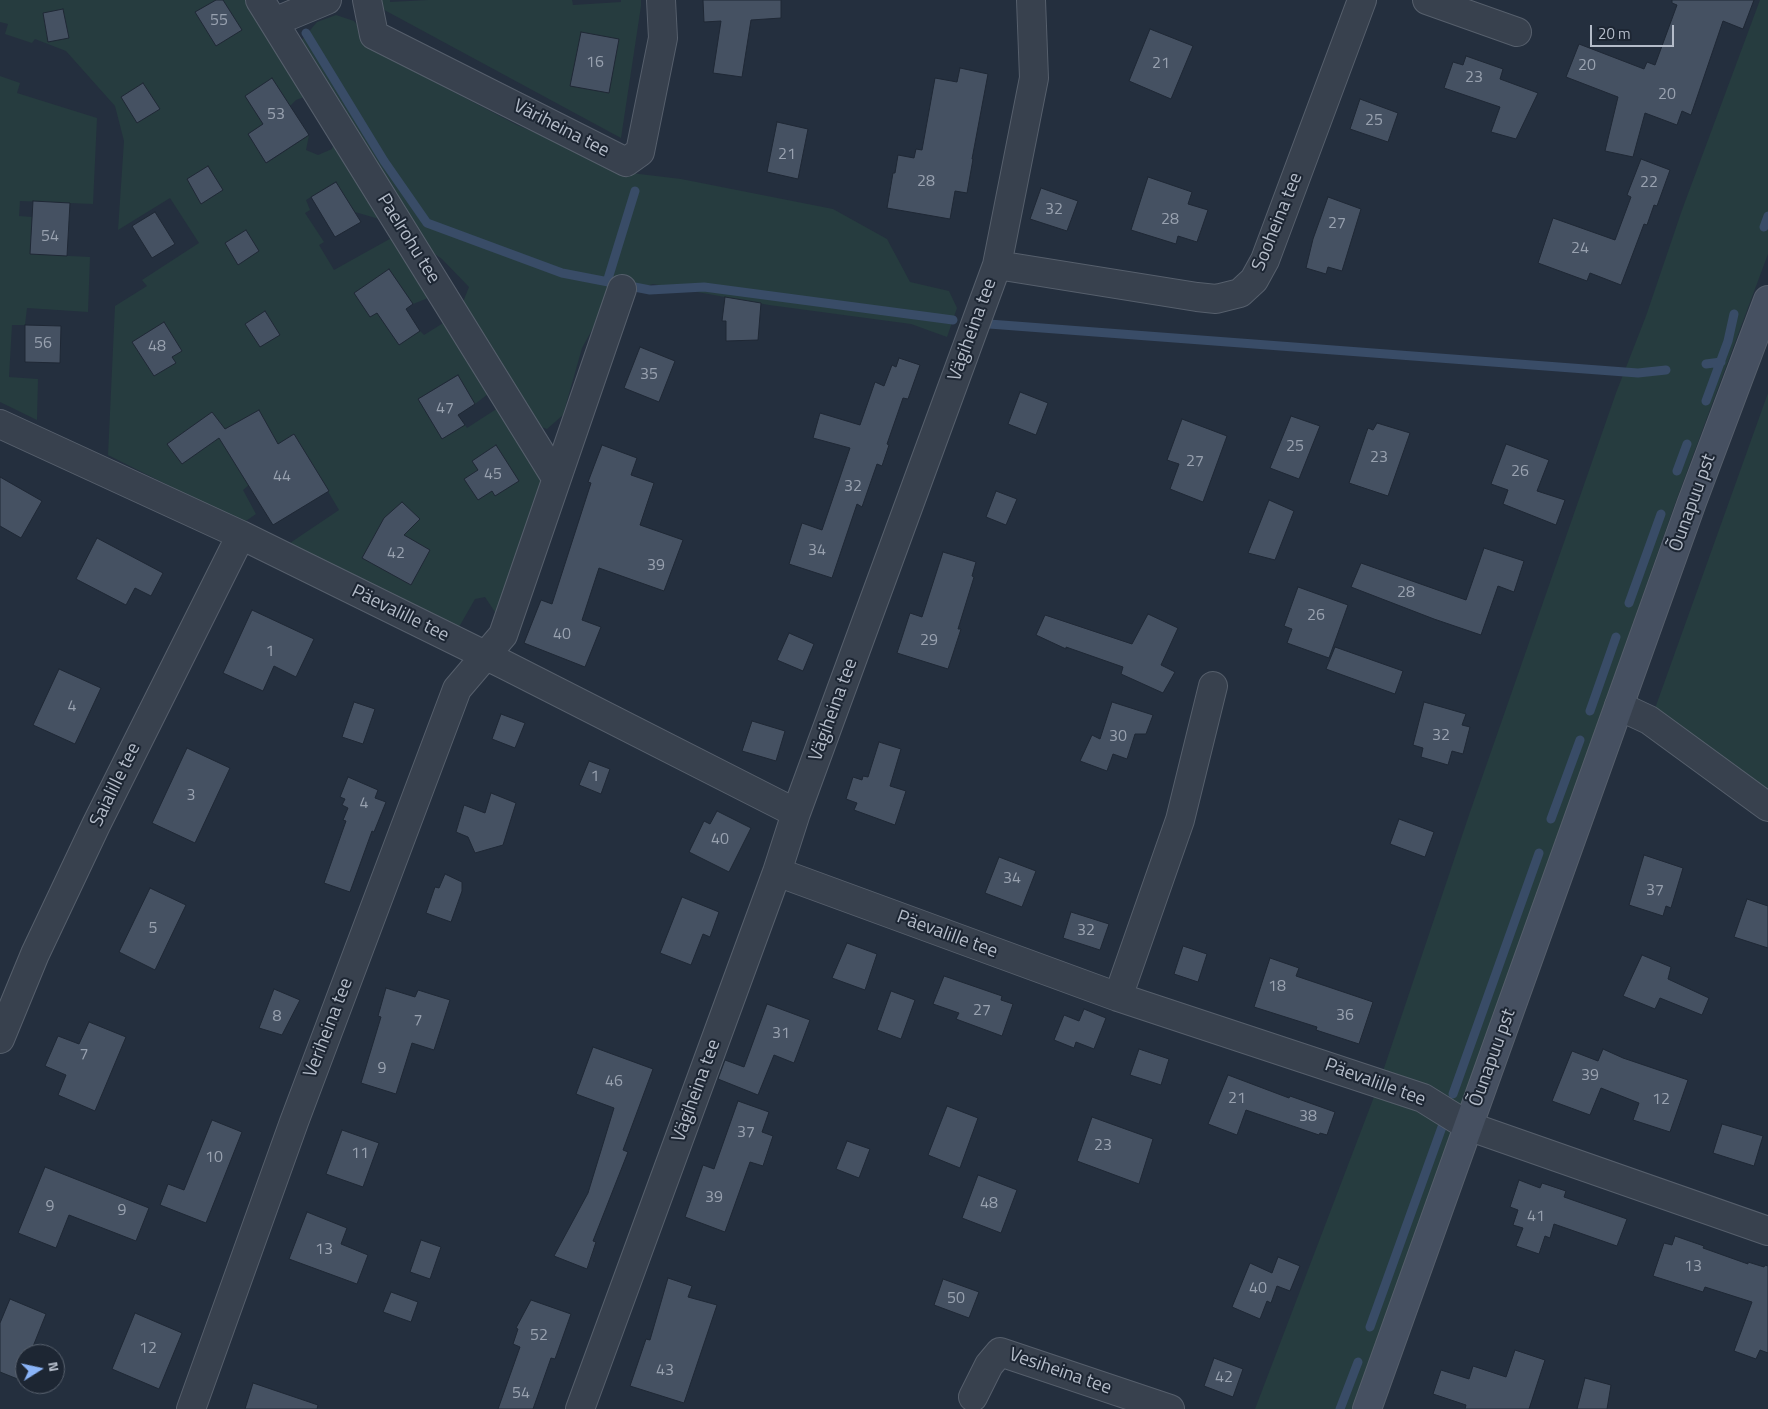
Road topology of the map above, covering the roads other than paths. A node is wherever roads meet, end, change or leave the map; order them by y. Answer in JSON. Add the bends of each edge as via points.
{"nodes":[{"id":1,"x":327,"y":0,"type":"edge"},
{"id":2,"x":367,"y":0,"type":"edge"},
{"id":3,"x":661,"y":0,"type":"edge"},
{"id":4,"x":1031,"y":0,"type":"edge"},
{"id":5,"x":1362,"y":0,"type":"edge"},
{"id":6,"x":1427,"y":0,"type":"edge"},
{"id":7,"x":267,"y":11,"type":"edge"},
{"id":8,"x":1517,"y":32,"type":"dead end"},
{"id":9,"x":997,"y":265,"type":"junction"},
{"id":10,"x":622,"y":289,"type":"dead end"},
{"id":11,"x":1768,"y":300,"type":"edge"},
{"id":12,"x":1764,"y":326,"type":"edge"},
{"id":13,"x":0,"y":424,"type":"edge"},
{"id":14,"x":556,"y":478,"type":"junction"},
{"id":15,"x":241,"y":535,"type":"junction"},
{"id":16,"x":484,"y":655,"type":"junction"},
{"id":17,"x":1213,"y":686,"type":"dead end"},
{"id":18,"x":1619,"y":706,"type":"junction"},
{"id":19,"x":1768,"y":807,"type":"edge"},
{"id":20,"x":796,"y":813,"type":"junction"},
{"id":21,"x":777,"y":872,"type":"junction"},
{"id":22,"x":1118,"y":997,"type":"junction"},
{"id":23,"x":0,"y":1039,"type":"edge"},
{"id":24,"x":1468,"y":1126,"type":"junction"},
{"id":25,"x":1768,"y":1231,"type":"edge"},
{"id":26,"x":973,"y":1396,"type":"dead end"},
{"id":27,"x":191,"y":1409,"type":"edge"},
{"id":28,"x":580,"y":1409,"type":"edge"},
{"id":29,"x":1170,"y":1409,"type":"edge"},
{"id":30,"x":1367,"y":1409,"type":"edge"}],
"edges":[{"from":1,"to":7,"type":"street"},
{"from":2,"to":3,"type":"street","name":"Väriheina tee","via":[[374,36],[626,162],[640,152],[663,38]]},
{"from":4,"to":9,"type":"street","name":"Vägiheina tee","via":[[1034,78]]},
{"from":5,"to":9,"type":"street","name":"Sooheina tee","via":[[1264,260],[1254,280],[1240,292],[1216,299],[1197,298]]},
{"from":6,"to":8,"type":"street"},
{"from":7,"to":14,"type":"street","name":"Paelrohu tee"},
{"from":9,"to":20,"type":"street","name":"Vägiheina tee"},
{"from":10,"to":14,"type":"street"},
{"from":11,"to":12,"type":"street","name":"Õunapuu pst"},
{"from":12,"to":18,"type":"street","name":"Õunapuu pst","via":[[1692,502]]},
{"from":13,"to":15,"type":"street","name":"Päevalille tee"},
{"from":14,"to":16,"type":"street","via":[[503,635]]},
{"from":15,"to":16,"type":"street","name":"Päevalille tee"},
{"from":15,"to":23,"type":"street","name":"Saialille tee","via":[[51,919]]},
{"from":16,"to":20,"type":"street","name":"Päevalille tee"},
{"from":16,"to":27,"type":"street","name":"Veriheina tee","via":[[457,689],[294,1122]]},
{"from":17,"to":22,"type":"street","via":[[1180,820]]},
{"from":18,"to":19,"type":"street","via":[[1649,720]]},
{"from":18,"to":24,"type":"street","name":"Õunapuu pst"},
{"from":20,"to":21,"type":"street","name":"Vägiheina tee"},
{"from":21,"to":22,"type":"street","name":"Päevalille tee"},
{"from":21,"to":28,"type":"street","name":"Vägiheina tee"},
{"from":22,"to":24,"type":"street","name":"Päevalille tee","via":[[1423,1098]]},
{"from":24,"to":25,"type":"street","name":"Päevalille tee"},
{"from":24,"to":30,"type":"street","name":"Õunapuu pst"},
{"from":26,"to":29,"type":"street","name":"Vesiheina tee","via":[[989,1365],[1000,1352]]}]}
